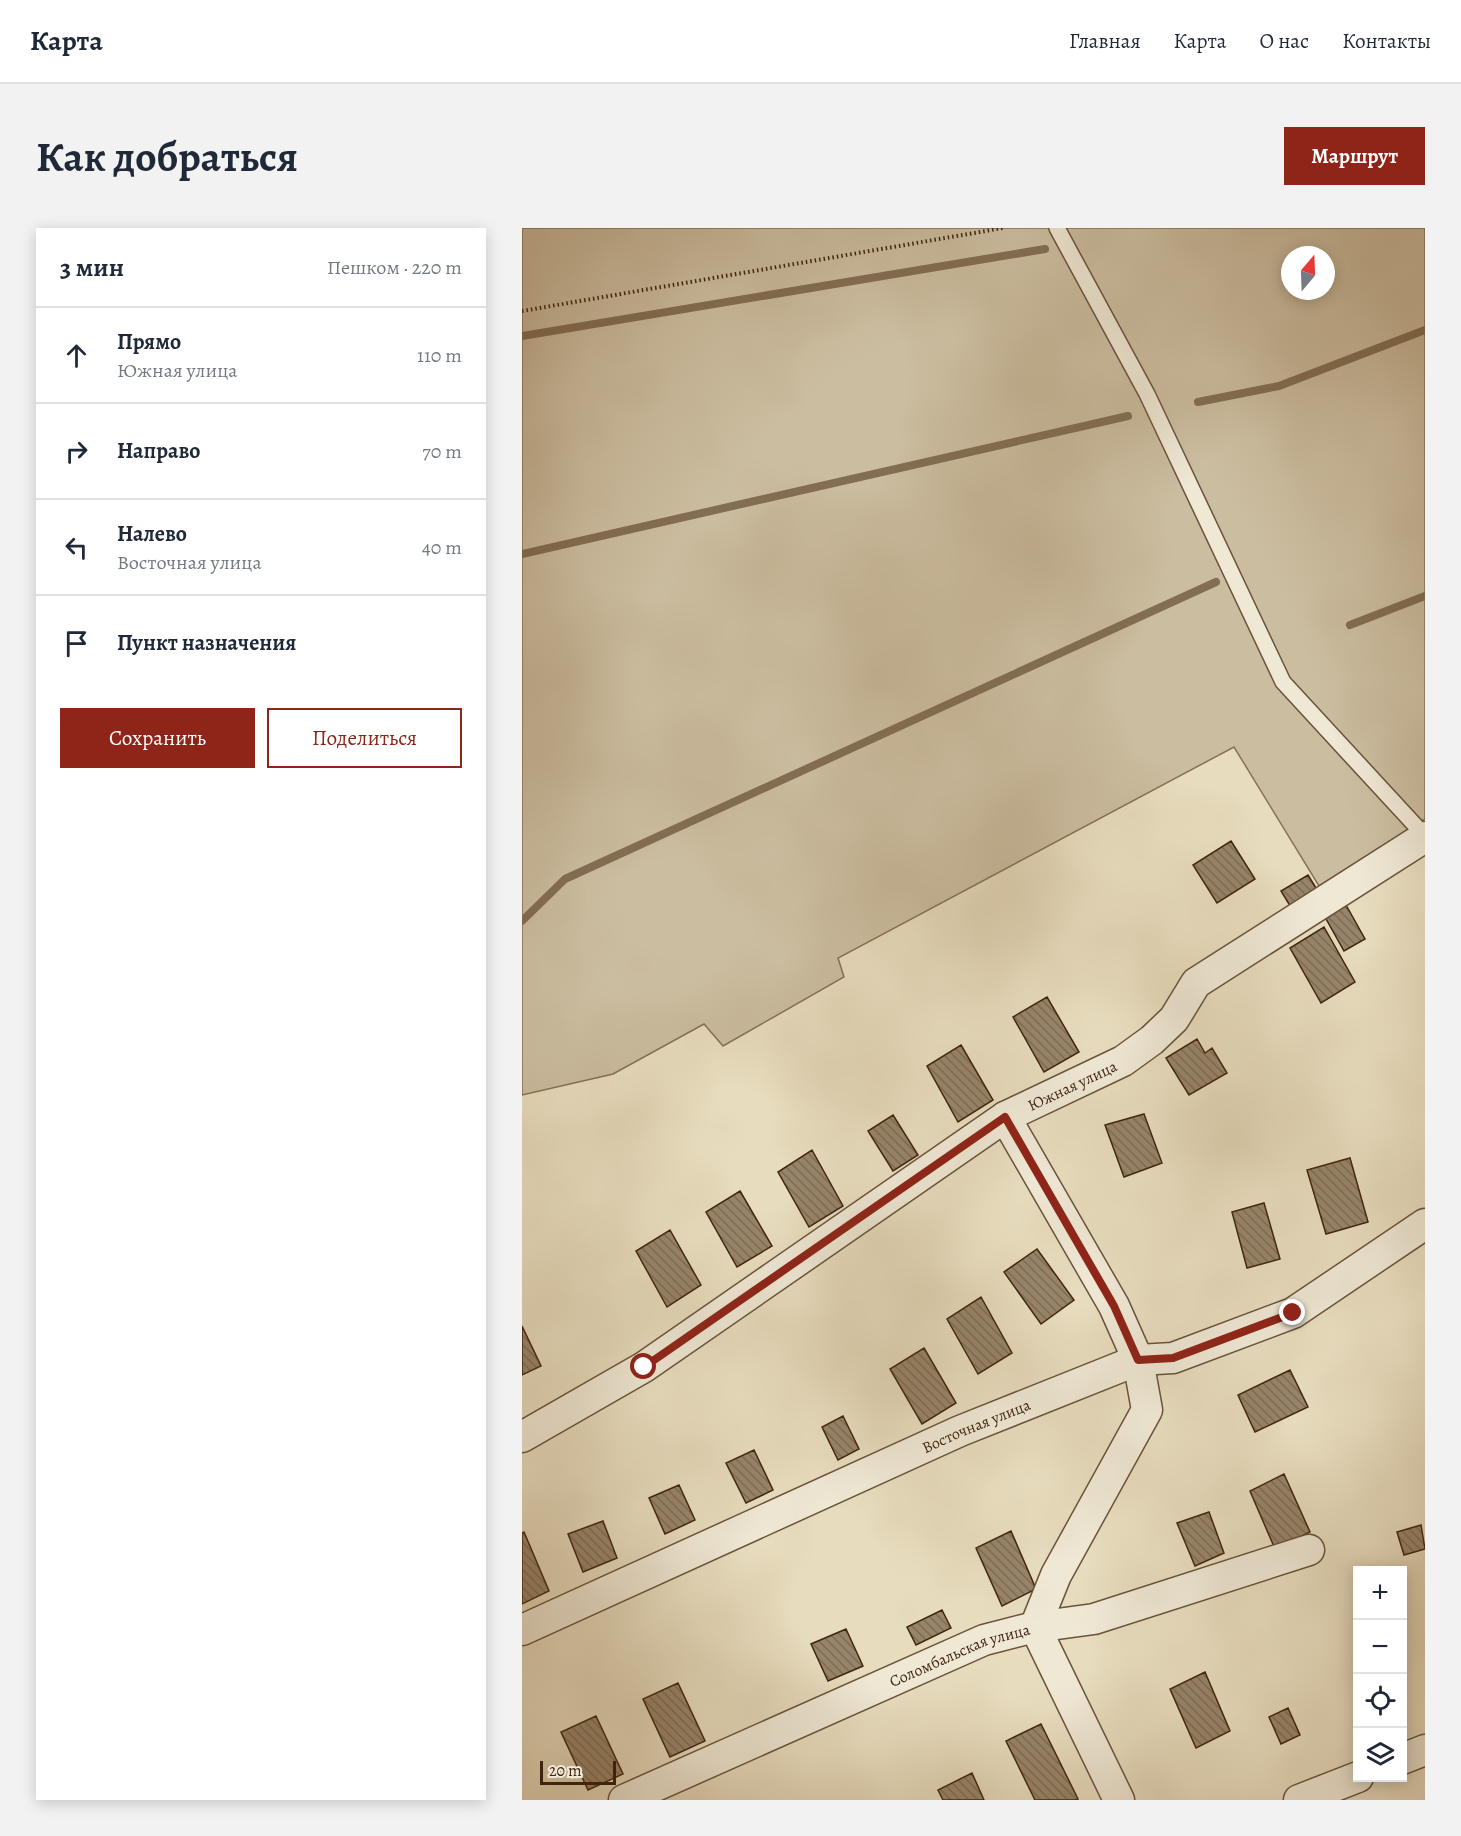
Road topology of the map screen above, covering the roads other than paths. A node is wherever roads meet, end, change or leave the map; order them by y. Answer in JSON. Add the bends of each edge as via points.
{"nodes":[{"id":1,"x":1057,"y":228,"type":"edge"},
{"id":2,"x":1425,"y":836,"type":"edge"},
{"id":3,"x":1005,"y":1117,"type":"junction"},
{"id":4,"x":1425,"y":1224,"type":"edge"},
{"id":5,"x":1138,"y":1360,"type":"junction"},
{"id":6,"x":522,"y":1437,"type":"edge"},
{"id":7,"x":1309,"y":1550,"type":"dead end"},
{"id":8,"x":1035,"y":1627,"type":"junction"},
{"id":9,"x":522,"y":1630,"type":"edge"},
{"id":10,"x":1425,"y":1750,"type":"edge"},
{"id":11,"x":1407,"y":1757,"type":"edge"},
{"id":12,"x":1353,"y":1779,"type":"edge"},
{"id":13,"x":624,"y":1800,"type":"edge"},
{"id":14,"x":1119,"y":1800,"type":"edge"},
{"id":15,"x":1299,"y":1800,"type":"edge"}],
"edges":[{"from":1,"to":2,"type":"lane","via":[[1147,394],[1283,682]]},
{"from":2,"to":3,"type":"street","name":"Южная улица","via":[[1196,983],[1174,1019],[1123,1061]]},
{"from":3,"to":5,"type":"street","via":[[1114,1306]]},
{"from":3,"to":6,"type":"street","name":"Южная улица","via":[[644,1367]]},
{"from":4,"to":5,"type":"street","name":"Восточная улица","via":[[1293,1313],[1173,1358]]},
{"from":5,"to":8,"type":"street","via":[[1147,1410],[1056,1575]]},
{"from":5,"to":9,"type":"street","name":"Восточная улица","via":[[960,1431]]},
{"from":7,"to":8,"type":"street","name":"Соломбальская улица","via":[[1094,1619]]},
{"from":8,"to":13,"type":"street","name":"Соломбальская улица","via":[[984,1640]]},
{"from":8,"to":14,"type":"street"},
{"from":10,"to":11,"type":"street"},
{"from":12,"to":15,"type":"street"}]}
